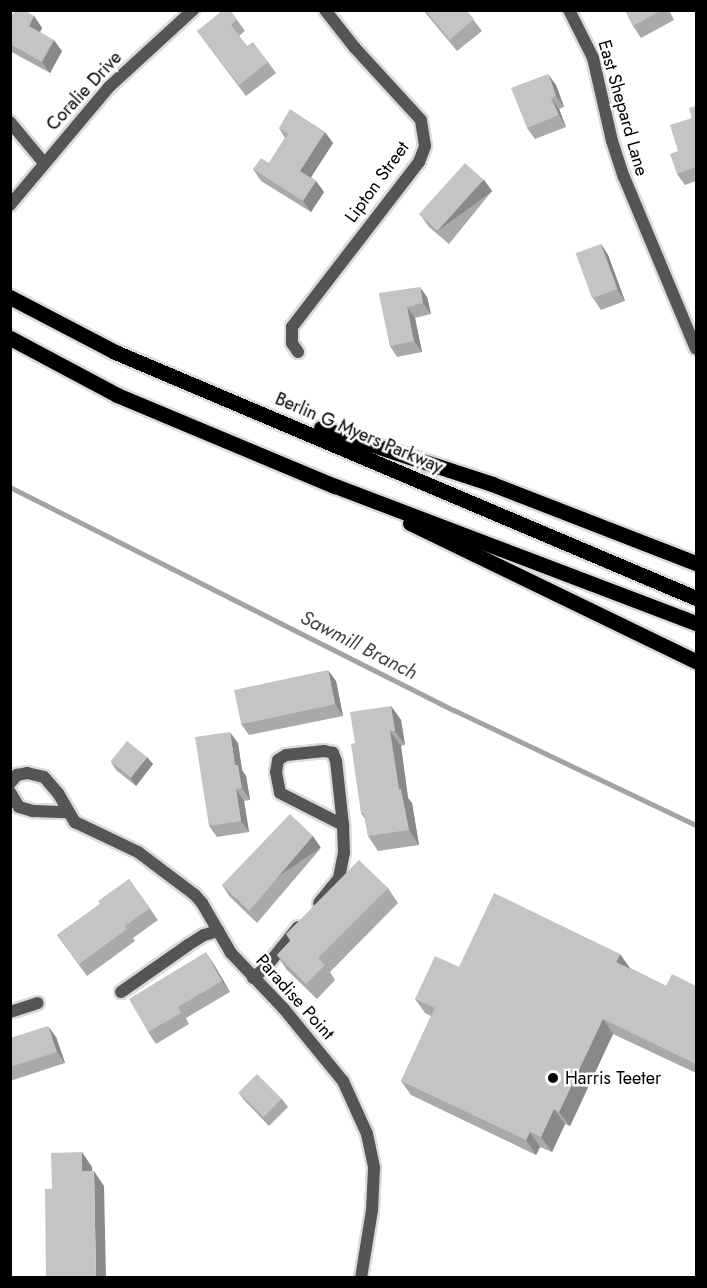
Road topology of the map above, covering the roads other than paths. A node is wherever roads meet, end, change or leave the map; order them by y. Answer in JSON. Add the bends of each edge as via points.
{"nodes":[{"id":1,"x":193,"y":10,"type":"edge"},
{"id":2,"x":325,"y":10,"type":"edge"},
{"id":3,"x":569,"y":10,"type":"edge"},
{"id":4,"x":10,"y":122,"type":"edge"},
{"id":5,"x":44,"y":164,"type":"junction"},
{"id":6,"x":10,"y":205,"type":"edge"},
{"id":7,"x":10,"y":297,"type":"edge"},
{"id":8,"x":10,"y":338,"type":"edge"},
{"id":9,"x":696,"y":349,"type":"edge"},
{"id":10,"x":298,"y":352,"type":"dead end"},
{"id":11,"x":225,"y":397,"type":"junction"},
{"id":12,"x":335,"y":486,"type":"junction"},
{"id":13,"x":696,"y":563,"type":"edge"},
{"id":14,"x":696,"y":598,"type":"edge"},
{"id":15,"x":696,"y":623,"type":"edge"},
{"id":16,"x":696,"y":661,"type":"edge"},
{"id":17,"x":10,"y":783,"type":"edge"},
{"id":18,"x":10,"y":792,"type":"edge"},
{"id":19,"x":15,"y":808,"type":"edge"},
{"id":20,"x":67,"y":812,"type":"junction"},
{"id":21,"x":343,"y":825,"type":"junction"},
{"id":22,"x":218,"y":931,"type":"junction"},
{"id":23,"x":253,"y":978,"type":"junction"},
{"id":24,"x":121,"y":992,"type":"dead end"},
{"id":25,"x":38,"y":1003,"type":"dead end"},
{"id":26,"x":10,"y":1012,"type":"edge"},
{"id":27,"x":361,"y":1278,"type":"edge"}],
"edges":[{"from":1,"to":5,"type":"street","name":"Coralie Drive","via":[[110,86]]},
{"from":2,"to":10,"type":"street","name":"Lipton Street","via":[[421,120],[425,146],[419,162],[292,327],[292,342]]},
{"from":3,"to":9,"type":"street","name":"East Shepard Lane","via":[[593,58],[612,141],[631,197]]},
{"from":4,"to":5,"type":"street"},
{"from":5,"to":6,"type":"street","name":"Coralie Drive"},
{"from":7,"to":11,"type":"main road","name":"Berlin G Myers Parkway","via":[[115,352]]},
{"from":8,"to":12,"type":"main road","via":[[117,395]]},
{"from":11,"to":13,"type":"main road","via":[[492,484]]},
{"from":11,"to":14,"type":"main road","name":"Berlin G Myers Parkway"},
{"from":12,"to":15,"type":"main road"},
{"from":12,"to":16,"type":"main road"},
{"from":17,"to":20,"type":"street","name":"Paradise Point","via":[[17,775],[27,773],[44,777]]},
{"from":18,"to":19,"type":"street"},
{"from":19,"to":20,"type":"street"},
{"from":20,"to":22,"type":"street","name":"Paradise Point","via":[[86,829],[138,852],[161,868],[202,903]]},
{"from":21,"to":21,"type":"street","via":[[333,753],[286,755],[278,760],[280,793]]},
{"from":21,"to":23,"type":"street","via":[[344,853],[339,878]]},
{"from":22,"to":23,"type":"street","name":"Paradise Point"},
{"from":22,"to":24,"type":"street","via":[[188,945]]},
{"from":23,"to":27,"type":"street","name":"Paradise Point","via":[[343,1081],[367,1134],[374,1168]]},
{"from":25,"to":26,"type":"street"}]}
